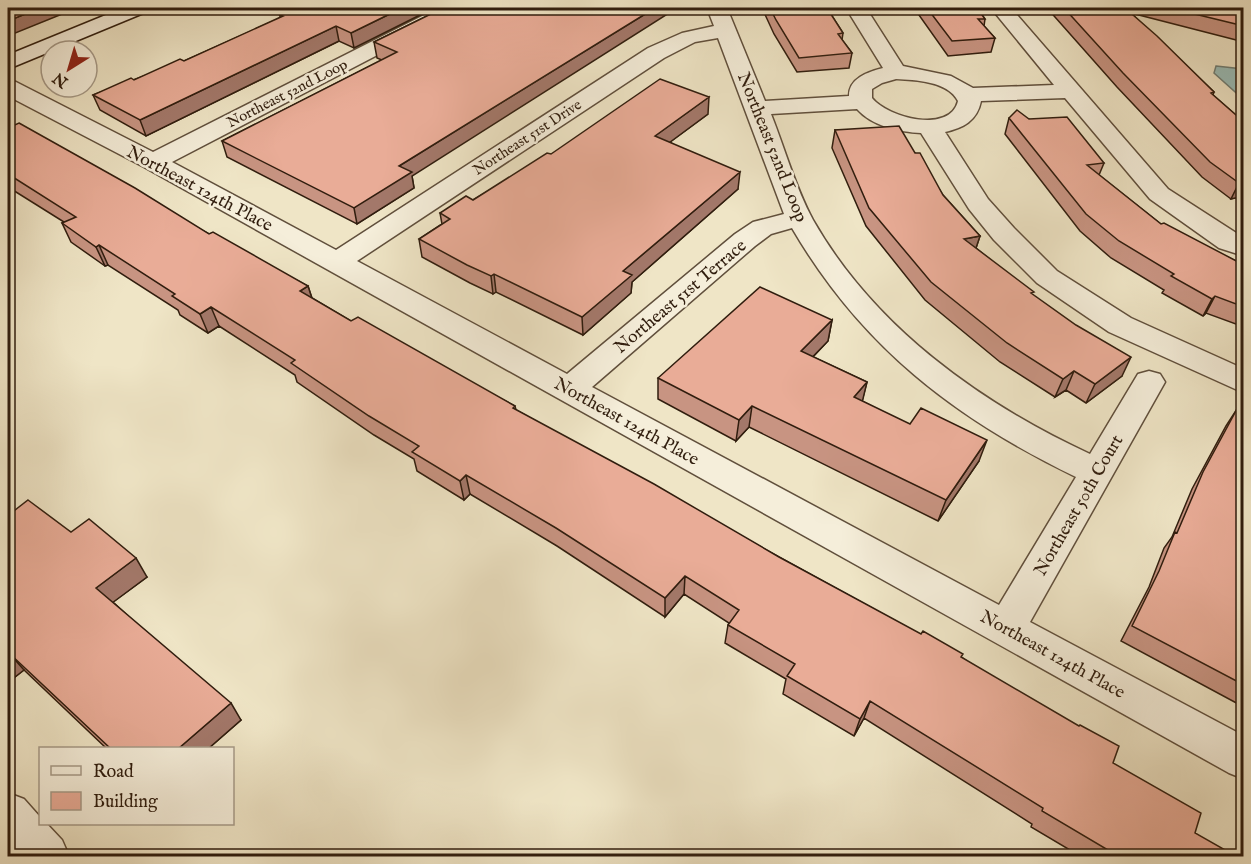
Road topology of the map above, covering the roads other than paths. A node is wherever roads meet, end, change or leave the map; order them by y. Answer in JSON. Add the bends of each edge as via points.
{"nodes":[{"id":1,"x":139,"y":8,"type":"edge"},
{"id":2,"x":453,"y":8,"type":"edge"},
{"id":3,"x":856,"y":8,"type":"edge"},
{"id":4,"x":1001,"y":8,"type":"edge"},
{"id":5,"x":722,"y":19,"type":"edge"},
{"id":6,"x":8,"y":63,"type":"edge"},
{"id":7,"x":896,"y":72,"type":"junction"},
{"id":8,"x":8,"y":87,"type":"edge"},
{"id":9,"x":1072,"y":91,"type":"junction"},
{"id":10,"x":966,"y":95,"type":"junction"},
{"id":11,"x":862,"y":102,"type":"junction"},
{"id":12,"x":757,"y":108,"type":"junction"},
{"id":13,"x":929,"y":126,"type":"junction"},
{"id":14,"x":153,"y":162,"type":"junction"},
{"id":15,"x":799,"y":218,"type":"junction"},
{"id":16,"x":1244,"y":248,"type":"edge"},
{"id":17,"x":336,"y":262,"type":"junction"},
{"id":18,"x":1149,"y":382,"type":"dead end"},
{"id":19,"x":1244,"y":382,"type":"edge"},
{"id":20,"x":570,"y":389,"type":"junction"},
{"id":21,"x":1097,"y":472,"type":"junction"},
{"id":22,"x":1006,"y":628,"type":"junction"},
{"id":23,"x":1244,"y":759,"type":"edge"},
{"id":24,"x":8,"y":815,"type":"edge"},
{"id":25,"x":46,"y":856,"type":"edge"}],
"edges":[{"from":1,"to":6,"type":"street"},
{"from":2,"to":14,"type":"street","name":"Northeast 52nd Loop"},
{"from":3,"to":7,"type":"street"},
{"from":4,"to":9,"type":"street"},
{"from":5,"to":12,"type":"street","name":"Northeast 52nd Loop"},
{"from":5,"to":17,"type":"street","name":"Northeast 51st Drive","via":[[656,53]]},
{"from":7,"to":10,"type":"street","via":[[945,80]]},
{"from":7,"to":11,"type":"street","via":[[862,86]]},
{"from":8,"to":14,"type":"street","name":"Northeast 124th Place"},
{"from":9,"to":10,"type":"street"},
{"from":9,"to":16,"type":"street","via":[[1159,194]]},
{"from":10,"to":13,"type":"street","via":[[967,112],[959,119]]},
{"from":11,"to":12,"type":"street"},
{"from":11,"to":13,"type":"street","via":[[880,117],[912,126]]},
{"from":12,"to":15,"type":"street","name":"Northeast 52nd Loop"},
{"from":13,"to":19,"type":"street","via":[[978,203],[1047,277],[1120,325]]},
{"from":14,"to":17,"type":"street","name":"Northeast 124th Place"},
{"from":15,"to":20,"type":"street","name":"Northeast 51st Terrace","via":[[762,228],[745,240]]},
{"from":15,"to":21,"type":"street","name":"Northeast 52nd Loop","via":[[843,288],[903,348],[967,400],[1017,433]]},
{"from":17,"to":20,"type":"street","name":"Northeast 124th Place"},
{"from":18,"to":21,"type":"street","name":"Northeast 50th Court"},
{"from":20,"to":22,"type":"street","name":"Northeast 124th Place"},
{"from":21,"to":22,"type":"street","name":"Northeast 50th Court"},
{"from":22,"to":23,"type":"street","name":"Northeast 124th Place"},
{"from":24,"to":25,"type":"street"}]}
